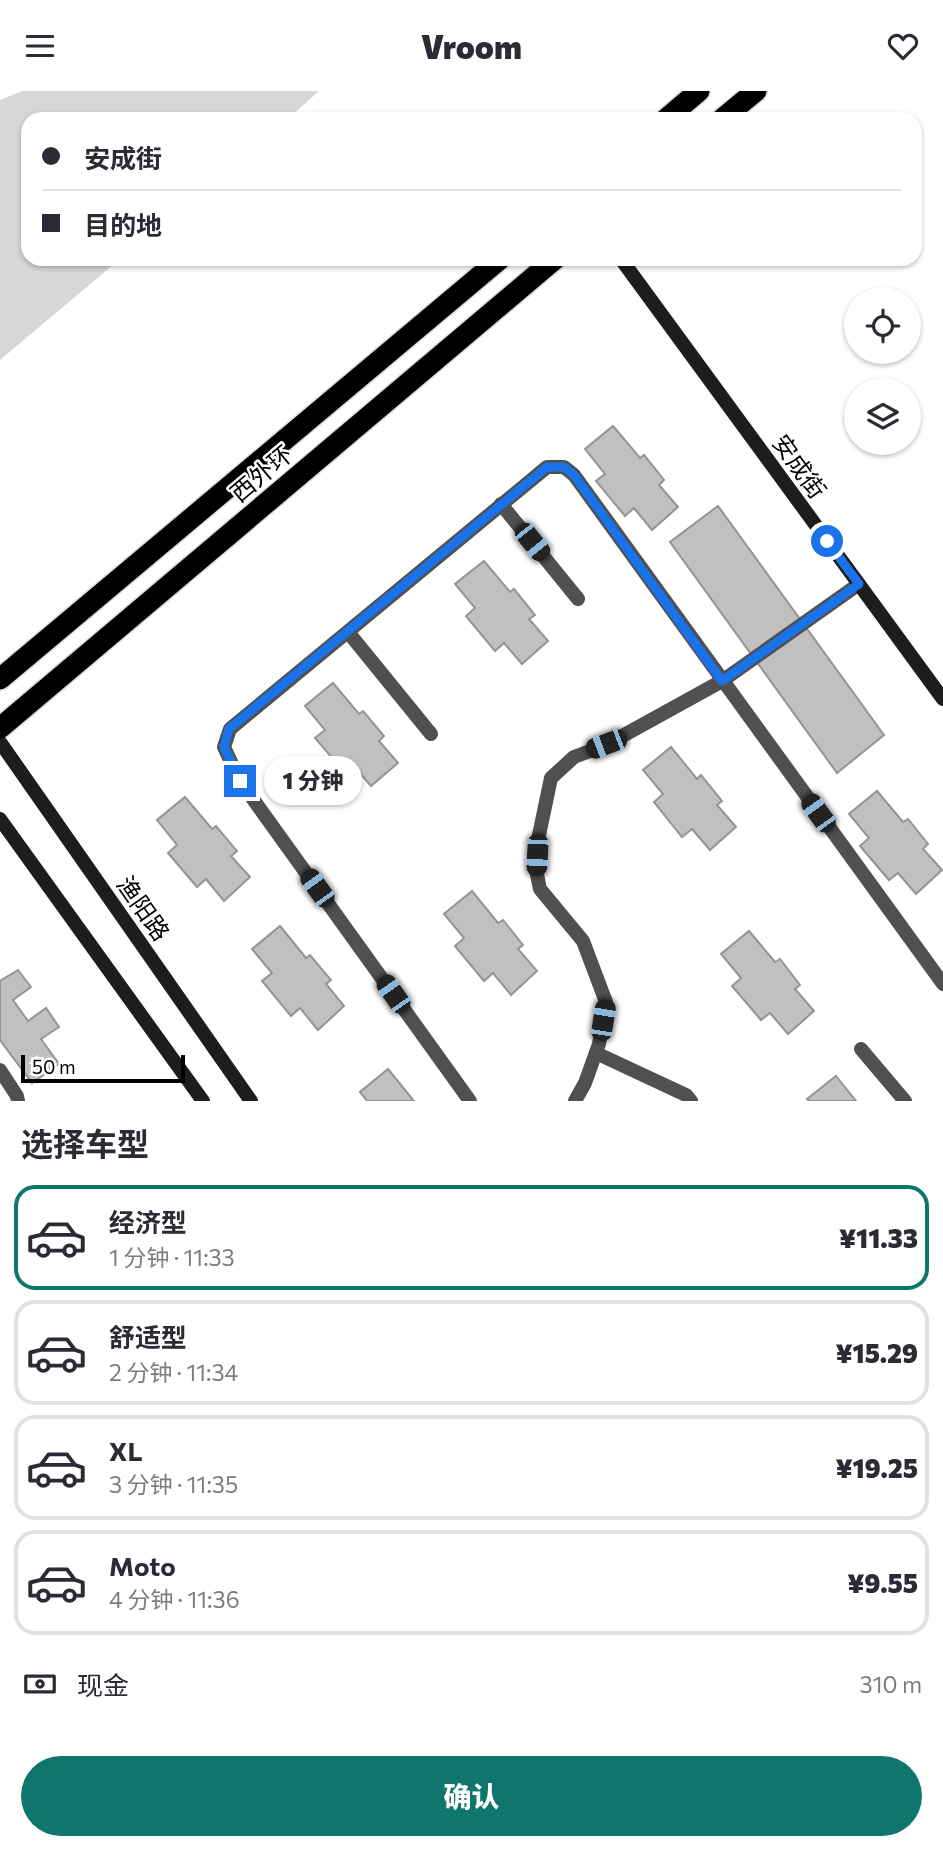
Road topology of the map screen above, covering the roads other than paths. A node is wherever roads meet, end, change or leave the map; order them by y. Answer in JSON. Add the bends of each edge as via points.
{"nodes":[{"id":1,"x":699,"y":91,"type":"edge"},
{"id":2,"x":756,"y":91,"type":"edge"},
{"id":3,"x":674,"y":112,"type":"edge"},
{"id":4,"x":730,"y":112,"type":"edge"},
{"id":5,"x":492,"y":266,"type":"edge"},
{"id":6,"x":547,"y":266,"type":"edge"},
{"id":7,"x":626,"y":266,"type":"edge"},
{"id":8,"x":501,"y":504,"type":"junction"},
{"id":9,"x":859,"y":584,"type":"junction"},
{"id":10,"x":579,"y":599,"type":"dead end"},
{"id":11,"x":348,"y":632,"type":"junction"},
{"id":12,"x":0,"y":680,"type":"edge"},
{"id":13,"x":722,"y":681,"type":"junction"},
{"id":14,"x":943,"y":699,"type":"edge"},
{"id":15,"x":0,"y":728,"type":"edge"},
{"id":16,"x":431,"y":734,"type":"dead end"},
{"id":17,"x":0,"y":742,"type":"edge"},
{"id":18,"x":0,"y":819,"type":"edge"},
{"id":19,"x":943,"y":984,"type":"edge"},
{"id":20,"x":861,"y":1049,"type":"dead end"},
{"id":21,"x":596,"y":1053,"type":"junction"},
{"id":22,"x":0,"y":1070,"type":"edge"},
{"id":23,"x":18,"y":1101,"type":"edge"},
{"id":24,"x":203,"y":1101,"type":"edge"},
{"id":25,"x":251,"y":1101,"type":"edge"},
{"id":26,"x":470,"y":1101,"type":"edge"},
{"id":27,"x":575,"y":1101,"type":"edge"},
{"id":28,"x":691,"y":1101,"type":"edge"},
{"id":29,"x":905,"y":1101,"type":"edge"}],
"edges":[{"from":1,"to":3,"type":"highway"},
{"from":2,"to":4,"type":"highway"},
{"from":5,"to":12,"type":"highway","name":"西外环"},
{"from":6,"to":15,"type":"highway","name":"西外环"},
{"from":7,"to":9,"type":"street","name":"安成街"},
{"from":8,"to":10,"type":"street"},
{"from":8,"to":11,"type":"street"},
{"from":8,"to":13,"type":"street","via":[[547,467],[564,467],[574,475]]},
{"from":9,"to":13,"type":"street"},
{"from":9,"to":14,"type":"street","name":"安成街"},
{"from":11,"to":16,"type":"street"},
{"from":11,"to":26,"type":"street","via":[[229,729],[224,747],[240,781]]},
{"from":13,"to":19,"type":"street"},
{"from":13,"to":21,"type":"street","via":[[574,757],[551,778],[536,870],[540,889],[583,941],[606,1002]]},
{"from":17,"to":25,"type":"street","name":"渔阳路"},
{"from":18,"to":24,"type":"street"},
{"from":20,"to":29,"type":"street"},
{"from":21,"to":27,"type":"street"},
{"from":21,"to":28,"type":"street"},
{"from":22,"to":23,"type":"street"}]}
